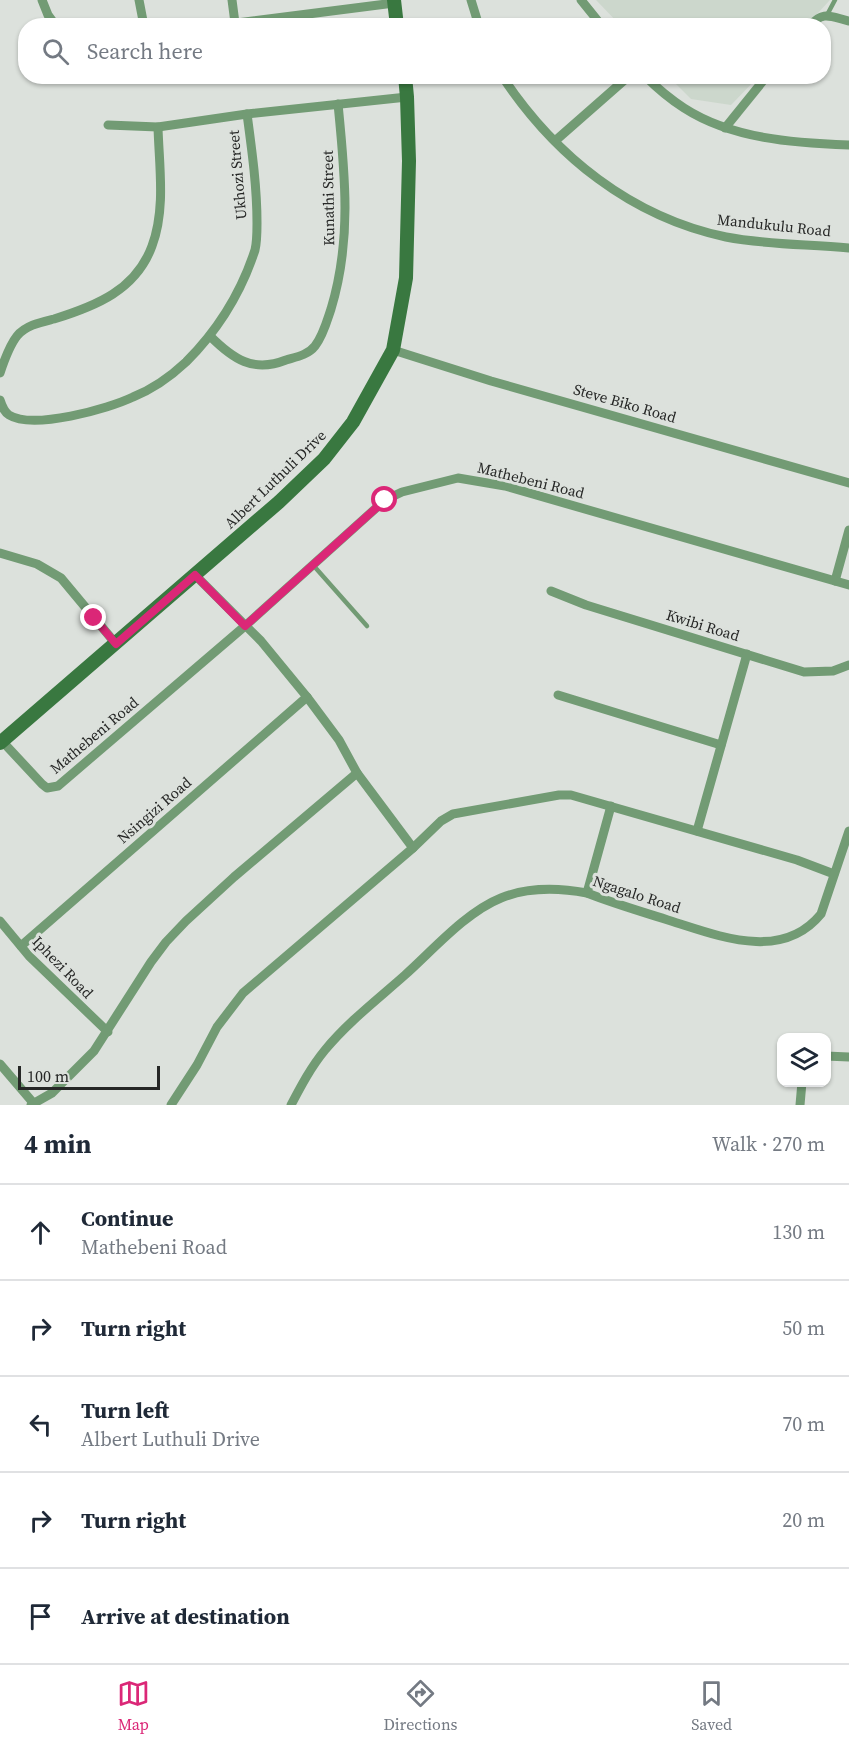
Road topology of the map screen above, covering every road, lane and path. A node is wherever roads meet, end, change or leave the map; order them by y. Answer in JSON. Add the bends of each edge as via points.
{"nodes":[{"id":1,"x":42,"y":0,"type":"edge"},
{"id":2,"x":139,"y":0,"type":"edge"},
{"id":3,"x":232,"y":0,"type":"edge"},
{"id":4,"x":323,"y":0,"type":"edge"},
{"id":5,"x":471,"y":0,"type":"edge"},
{"id":6,"x":581,"y":0,"type":"edge"},
{"id":7,"x":835,"y":0,"type":"edge"},
{"id":8,"x":394,"y":2,"type":"edge"},
{"id":9,"x":325,"y":11,"type":"junction"},
{"id":10,"x":827,"y":15,"type":"junction"},
{"id":11,"x":50,"y":18,"type":"edge"},
{"id":12,"x":142,"y":18,"type":"edge"},
{"id":13,"x":234,"y":18,"type":"edge"},
{"id":14,"x":272,"y":18,"type":"edge"},
{"id":15,"x":396,"y":18,"type":"edge"},
{"id":16,"x":477,"y":18,"type":"edge"},
{"id":17,"x":596,"y":18,"type":"edge"},
{"id":18,"x":818,"y":18,"type":"edge"},
{"id":19,"x":849,"y":21,"type":"edge"},
{"id":20,"x":406,"y":84,"type":"edge"},
{"id":21,"x":508,"y":84,"type":"edge"},
{"id":22,"x":620,"y":84,"type":"edge"},
{"id":23,"x":655,"y":84,"type":"edge"},
{"id":24,"x":761,"y":84,"type":"edge"},
{"id":25,"x":408,"y":97,"type":"junction"},
{"id":26,"x":338,"y":104,"type":"junction"},
{"id":27,"x":247,"y":114,"type":"junction"},
{"id":28,"x":108,"y":125,"type":"dead end"},
{"id":29,"x":158,"y":127,"type":"junction"},
{"id":30,"x":725,"y":128,"type":"junction"},
{"id":31,"x":555,"y":141,"type":"junction"},
{"id":32,"x":849,"y":145,"type":"edge"},
{"id":33,"x":849,"y":248,"type":"edge"},
{"id":34,"x":210,"y":336,"type":"junction"},
{"id":35,"x":393,"y":351,"type":"junction"},
{"id":36,"x":0,"y":373,"type":"edge"},
{"id":37,"x":0,"y":400,"type":"edge"},
{"id":38,"x":849,"y":483,"type":"edge"},
{"id":39,"x":849,"y":530,"type":"edge"},
{"id":40,"x":0,"y":553,"type":"edge"},
{"id":41,"x":313,"y":565,"type":"junction"},
{"id":42,"x":195,"y":575,"type":"junction"},
{"id":43,"x":835,"y":581,"type":"junction"},
{"id":44,"x":849,"y":585,"type":"edge"},
{"id":45,"x":551,"y":591,"type":"dead end"},
{"id":46,"x":245,"y":626,"type":"junction"},
{"id":47,"x":367,"y":626,"type":"dead end"},
{"id":48,"x":116,"y":644,"type":"junction"},
{"id":49,"x":747,"y":654,"type":"junction"},
{"id":50,"x":849,"y":665,"type":"edge"},
{"id":51,"x":558,"y":695,"type":"dead end"},
{"id":52,"x":307,"y":698,"type":"junction"},
{"id":53,"x":1,"y":742,"type":"edge"},
{"id":54,"x":721,"y":745,"type":"junction"},
{"id":55,"x":357,"y":773,"type":"junction"},
{"id":56,"x":611,"y":806,"type":"junction"},
{"id":57,"x":697,"y":831,"type":"junction"},
{"id":58,"x":849,"y":831,"type":"edge"},
{"id":59,"x":412,"y":848,"type":"junction"},
{"id":60,"x":834,"y":874,"type":"junction"},
{"id":61,"x":587,"y":893,"type":"junction"},
{"id":62,"x":0,"y":921,"type":"edge"},
{"id":63,"x":21,"y":946,"type":"junction"},
{"id":64,"x":108,"y":1032,"type":"junction"},
{"id":65,"x":831,"y":1056,"type":"edge"},
{"id":66,"x":849,"y":1057,"type":"edge"},
{"id":67,"x":0,"y":1064,"type":"edge"},
{"id":68,"x":802,"y":1087,"type":"edge"},
{"id":69,"x":33,"y":1104,"type":"edge"},
{"id":70,"x":171,"y":1105,"type":"edge"},
{"id":71,"x":291,"y":1105,"type":"edge"},
{"id":72,"x":800,"y":1105,"type":"edge"}],
"edges":[{"from":1,"to":11,"type":"street"},
{"from":2,"to":12,"type":"street"},
{"from":3,"to":13,"type":"street"},
{"from":4,"to":9,"type":"street"},
{"from":5,"to":16,"type":"street"},
{"from":6,"to":17,"type":"street"},
{"from":7,"to":10,"type":"lane"},
{"from":8,"to":9,"type":"street"},
{"from":8,"to":15,"type":"street"},
{"from":9,"to":14,"type":"street"},
{"from":10,"to":18,"type":"street"},
{"from":10,"to":19,"type":"street"},
{"from":20,"to":25,"type":"street","name":"Albert Luthuli Drive"},
{"from":21,"to":31,"type":"street","name":"Mandukulu Road"},
{"from":22,"to":31,"type":"street"},
{"from":23,"to":30,"type":"street","via":[[684,108]]},
{"from":24,"to":30,"type":"street"},
{"from":25,"to":26,"type":"street"},
{"from":25,"to":35,"type":"street","name":"Albert Luthuli Drive","via":[[406,278]]},
{"from":26,"to":27,"type":"street"},
{"from":26,"to":34,"type":"street","name":"Kunathi Street","via":[[344,160],[344,253],[327,322],[316,345],[305,354],[263,366],[234,357]]},
{"from":27,"to":29,"type":"street"},
{"from":27,"to":34,"type":"street","name":"Ukhozi Street","via":[[256,184],[256,244],[235,298]]},
{"from":28,"to":29,"type":"street"},
{"from":29,"to":36,"type":"street","via":[[159,212],[145,261],[123,288],[112,295],[86,309],[25,330],[12,344]]},
{"from":30,"to":32,"type":"street","via":[[766,137]]},
{"from":31,"to":33,"type":"street","name":"Mandukulu Road","via":[[608,187],[678,223],[738,239]]},
{"from":34,"to":37,"type":"street","name":"Ukhozi Street","via":[[160,382],[116,404],[30,420],[7,414]]},
{"from":35,"to":38,"type":"street","name":"Steve Biko Road"},
{"from":35,"to":42,"type":"street","name":"Albert Luthuli Drive","via":[[353,422],[330,451],[279,502]]},
{"from":39,"to":43,"type":"street"},
{"from":40,"to":48,"type":"street","via":[[37,564],[61,578]]},
{"from":41,"to":43,"type":"street","name":"Mathebeni Road","via":[[385,500],[458,478],[505,486]]},
{"from":41,"to":46,"type":"street","name":"Mathebeni Road"},
{"from":41,"to":47,"type":"lane"},
{"from":42,"to":46,"type":"street"},
{"from":42,"to":48,"type":"street","name":"Albert Luthuli Drive"},
{"from":43,"to":44,"type":"street","name":"Mathebeni Road"},
{"from":45,"to":49,"type":"street","name":"Kwibi Road"},
{"from":46,"to":52,"type":"street"},
{"from":46,"to":53,"type":"street","name":"Mathebeni Road","via":[[55,788],[42,784]]},
{"from":48,"to":53,"type":"street","name":"Albert Luthuli Drive"},
{"from":49,"to":50,"type":"street","name":"Kwibi Road","via":[[813,673],[833,672]]},
{"from":49,"to":54,"type":"street"},
{"from":51,"to":54,"type":"street"},
{"from":52,"to":55,"type":"street","via":[[339,740]]},
{"from":52,"to":63,"type":"street","name":"Nsingizi Road"},
{"from":54,"to":57,"type":"street"},
{"from":55,"to":59,"type":"street"},
{"from":55,"to":64,"type":"street","via":[[186,921],[151,962]]},
{"from":56,"to":57,"type":"street"},
{"from":56,"to":59,"type":"street","via":[[565,795],[459,812],[441,821]]},
{"from":56,"to":61,"type":"street"},
{"from":57,"to":60,"type":"street"},
{"from":58,"to":60,"type":"street","name":"Ngagalo Road"},
{"from":59,"to":70,"type":"street","via":[[243,993],[224,1016]]},
{"from":60,"to":61,"type":"street","name":"Ngagalo Road","via":[[816,921],[790,937],[770,942],[727,939]]},
{"from":61,"to":71,"type":"street","name":"Ngagalo Road","via":[[551,889],[517,894],[495,901],[470,917],[340,1033],[310,1070]]},
{"from":62,"to":63,"type":"street","name":"Iphezi Road"},
{"from":63,"to":64,"type":"street","name":"Iphezi Road"},
{"from":64,"to":69,"type":"street","via":[[60,1087]]},
{"from":65,"to":66,"type":"street"},
{"from":67,"to":69,"type":"street"},
{"from":68,"to":72,"type":"street"}]}
